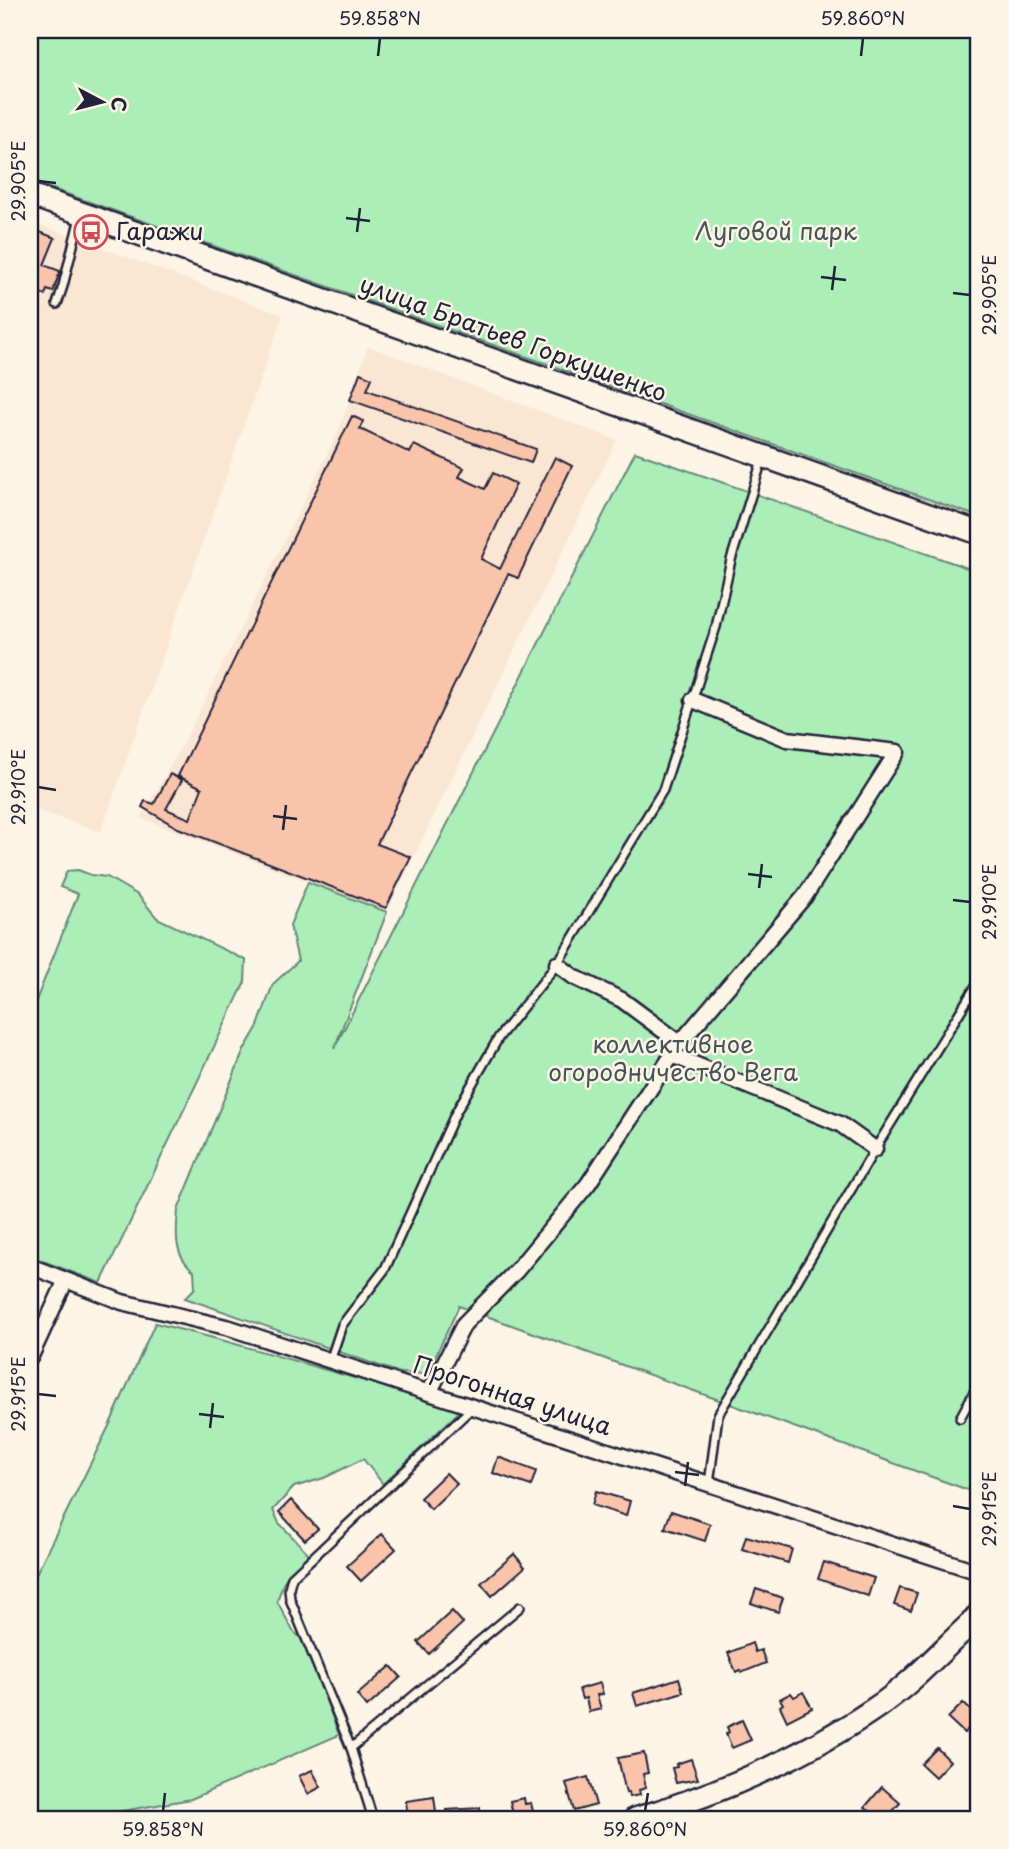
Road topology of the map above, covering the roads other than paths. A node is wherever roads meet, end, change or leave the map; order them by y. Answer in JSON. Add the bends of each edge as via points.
{"nodes":[{"id":1,"x":30,"y":195,"type":"edge"},
{"id":2,"x":81,"y":213,"type":"junction"},
{"id":3,"x":57,"y":304,"type":"dead end"},
{"id":4,"x":764,"y":456,"type":"junction"},
{"id":5,"x":979,"y":533,"type":"edge"},
{"id":6,"x":693,"y":700,"type":"junction"},
{"id":7,"x":557,"y":964,"type":"junction"},
{"id":8,"x":979,"y":981,"type":"edge"},
{"id":9,"x":676,"y":1049,"type":"junction"},
{"id":10,"x":875,"y":1149,"type":"junction"},
{"id":11,"x":30,"y":1266,"type":"edge"},
{"id":12,"x":65,"y":1282,"type":"junction"},
{"id":13,"x":30,"y":1358,"type":"edge"},
{"id":14,"x":330,"y":1361,"type":"junction"},
{"id":15,"x":979,"y":1383,"type":"edge"},
{"id":16,"x":429,"y":1393,"type":"junction"},
{"id":17,"x":472,"y":1408,"type":"junction"},
{"id":18,"x":960,"y":1418,"type":"dead end"},
{"id":19,"x":709,"y":1484,"type":"junction"},
{"id":20,"x":979,"y":1572,"type":"edge"},
{"id":21,"x":520,"y":1607,"type":"dead end"},
{"id":22,"x":979,"y":1614,"type":"edge"},
{"id":23,"x":351,"y":1748,"type":"junction"},
{"id":24,"x":373,"y":1819,"type":"edge"},
{"id":25,"x":635,"y":1819,"type":"edge"}],
"edges":[{"from":1,"to":2,"type":"street","name":"улица Братьев Горкушенко"},
{"from":2,"to":3,"type":"lane"},
{"from":2,"to":4,"type":"street","name":"улица Братьев Горкушенко"},
{"from":4,"to":5,"type":"street","name":"улица Братьев Горкушенко"},
{"from":4,"to":6,"type":"lane"},
{"from":6,"to":7,"type":"lane","via":[[663,790]]},
{"from":6,"to":9,"type":"street","via":[[787,739],[897,752],[805,896]]},
{"from":7,"to":9,"type":"street","via":[[622,1000]]},
{"from":7,"to":14,"type":"lane","via":[[499,1037],[456,1112],[385,1269],[342,1325]]},
{"from":8,"to":10,"type":"lane"},
{"from":9,"to":10,"type":"street","via":[[840,1124]]},
{"from":9,"to":16,"type":"street","via":[[588,1184],[517,1270],[464,1324]]},
{"from":10,"to":19,"type":"lane","via":[[718,1415]]},
{"from":11,"to":12,"type":"street","name":"Прогонная улица"},
{"from":12,"to":13,"type":"street"},
{"from":12,"to":14,"type":"street","name":"Прогонная улица"},
{"from":14,"to":16,"type":"street","name":"Прогонная улица"},
{"from":15,"to":18,"type":"lane"},
{"from":16,"to":17,"type":"street","name":"Прогонная улица"},
{"from":17,"to":19,"type":"street","name":"Прогонная улица"},
{"from":17,"to":23,"type":"lane","via":[[292,1577],[290,1599]]},
{"from":19,"to":20,"type":"street","name":"Прогонная улица"},
{"from":21,"to":23,"type":"lane"},
{"from":22,"to":25,"type":"street","via":[[879,1706],[820,1742],[726,1788]]},
{"from":23,"to":24,"type":"lane"}]}
